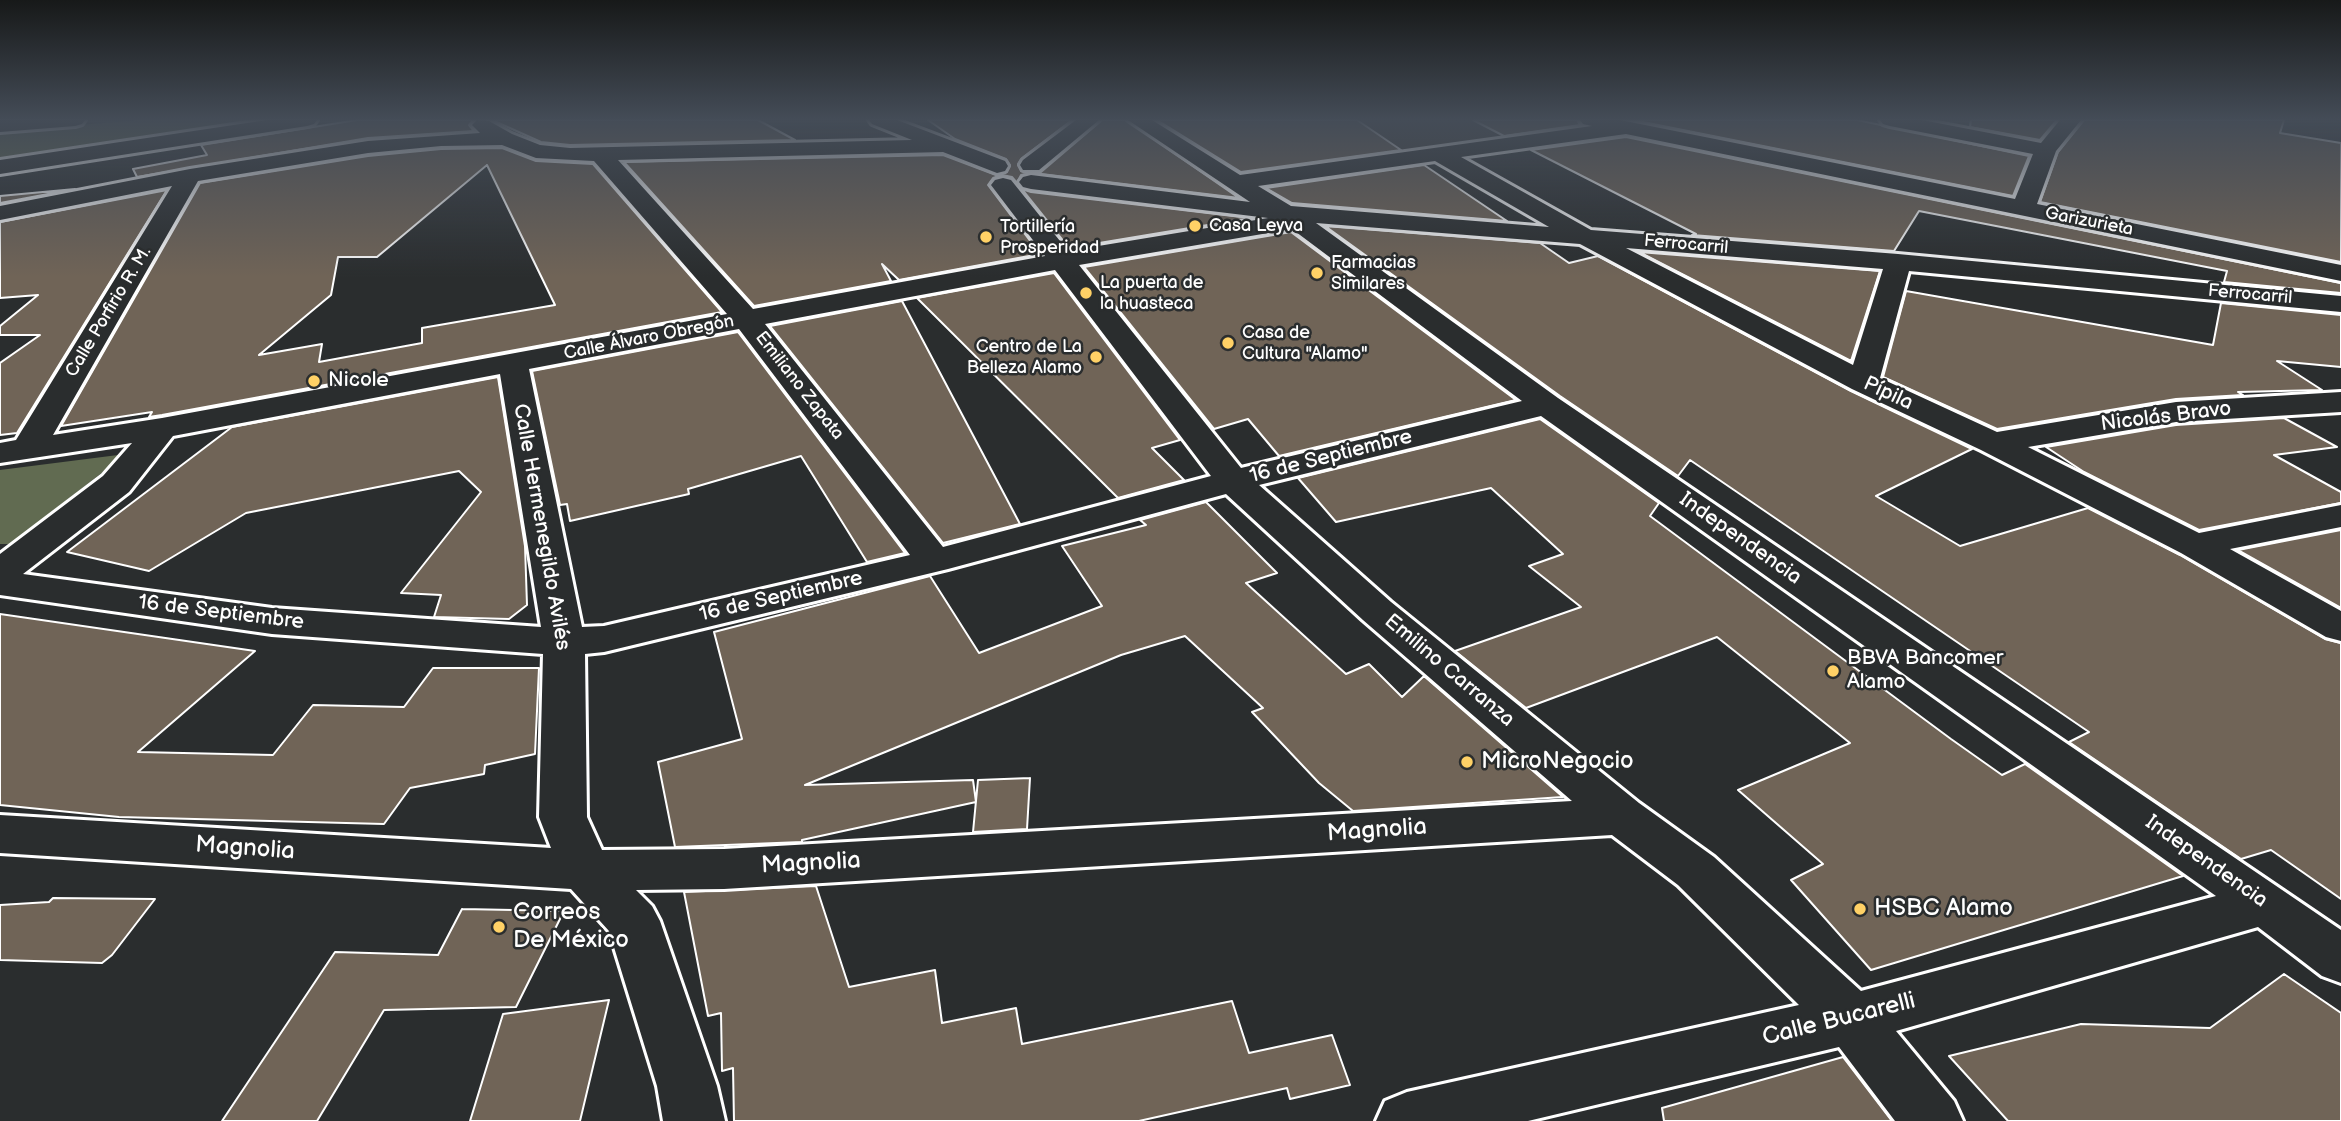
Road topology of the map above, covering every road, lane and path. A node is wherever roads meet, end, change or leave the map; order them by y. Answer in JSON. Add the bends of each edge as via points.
{"nodes":[{"id":1,"x":213,"y":172,"type":"edge"},
{"id":2,"x":616,"y":172,"type":"edge"},
{"id":3,"x":1011,"y":172,"type":"edge"},
{"id":4,"x":1223,"y":172,"type":"edge"},
{"id":5,"x":1302,"y":172,"type":"edge"},
{"id":6,"x":1471,"y":172,"type":"edge"},
{"id":7,"x":1845,"y":172,"type":"edge"},
{"id":8,"x":2037,"y":172,"type":"edge"},
{"id":9,"x":1015,"y":174,"type":"junction"},
{"id":10,"x":190,"y":176,"type":"junction"},
{"id":11,"x":1237,"y":181,"type":"junction"},
{"id":12,"x":2023,"y":209,"type":"junction"},
{"id":13,"x":0,"y":213,"type":"edge"},
{"id":14,"x":1290,"y":217,"type":"junction"},
{"id":15,"x":1585,"y":237,"type":"junction"},
{"id":16,"x":1064,"y":260,"type":"junction"},
{"id":17,"x":1898,"y":262,"type":"junction"},
{"id":18,"x":2341,"y":273,"type":"edge"},
{"id":19,"x":2341,"y":304,"type":"edge"},
{"id":20,"x":747,"y":320,"type":"junction"},
{"id":21,"x":513,"y":363,"type":"junction"},
{"id":22,"x":1863,"y":382,"type":"junction"},
{"id":23,"x":2341,"y":402,"type":"edge"},
{"id":24,"x":1547,"y":405,"type":"junction"},
{"id":25,"x":162,"y":428,"type":"junction"},
{"id":26,"x":1993,"y":443,"type":"junction"},
{"id":27,"x":14,"y":450,"type":"edge"},
{"id":28,"x":1233,"y":481,"type":"junction"},
{"id":29,"x":2341,"y":516,"type":"edge"},
{"id":30,"x":2194,"y":545,"type":"junction"},
{"id":31,"x":934,"y":561,"type":"junction"},
{"id":32,"x":0,"y":573,"type":"edge"},
{"id":33,"x":0,"y":583,"type":"edge"},
{"id":34,"x":2341,"y":628,"type":"edge"},
{"id":35,"x":564,"y":642,"type":"junction"},
{"id":36,"x":1622,"y":816,"type":"junction"},
{"id":37,"x":0,"y":834,"type":"edge"},
{"id":38,"x":585,"y":870,"type":"junction"},
{"id":39,"x":2266,"y":904,"type":"junction"},
{"id":40,"x":2339,"y":957,"type":"edge"},
{"id":41,"x":1851,"y":1019,"type":"junction"},
{"id":42,"x":694,"y":1121,"type":"edge"},
{"id":43,"x":1407,"y":1121,"type":"edge"},
{"id":44,"x":1932,"y":1121,"type":"edge"}],
"edges":[{"from":1,"to":10,"type":"street"},
{"from":2,"to":20,"type":"street","name":"Emiliano Zapata"},
{"from":3,"to":9,"type":"street","name":"Ferrocarril"},
{"from":4,"to":11,"type":"street","name":"Independencia"},
{"from":5,"to":11,"type":"street"},
{"from":6,"to":15,"type":"street","name":"Pípila"},
{"from":7,"to":12,"type":"street","name":"Garizurieta"},
{"from":8,"to":12,"type":"street"},
{"from":9,"to":14,"type":"street","name":"Ferrocarril"},
{"from":9,"to":16,"type":"street","name":"Emilino Carranza"},
{"from":10,"to":13,"type":"street"},
{"from":10,"to":27,"type":"street","name":"Calle Porfirio R. M."},
{"from":11,"to":14,"type":"street","name":"Independencia"},
{"from":12,"to":18,"type":"street","name":"Garizurieta"},
{"from":14,"to":15,"type":"street","name":"Ferrocarril"},
{"from":14,"to":16,"type":"street","name":"Calle Álvaro Obregón"},
{"from":14,"to":24,"type":"street","name":"Independencia"},
{"from":15,"to":17,"type":"street","name":"Ferrocarril"},
{"from":15,"to":22,"type":"street","name":"Pípila"},
{"from":16,"to":20,"type":"street","name":"Calle Álvaro Obregón"},
{"from":16,"to":28,"type":"street","name":"Emilino Carranza"},
{"from":17,"to":19,"type":"street","name":"Ferrocarril"},
{"from":17,"to":22,"type":"street"},
{"from":20,"to":21,"type":"street","name":"Calle Álvaro Obregón"},
{"from":20,"to":31,"type":"street","name":"Emiliano Zapata"},
{"from":21,"to":25,"type":"street","name":"Calle Álvaro Obregón"},
{"from":21,"to":35,"type":"street","name":"Calle Hermenegildo Avilés"},
{"from":22,"to":26,"type":"street","name":"Pípila"},
{"from":23,"to":26,"type":"street","name":"Nicolás Bravo","via":[[2176,412]]},
{"from":24,"to":28,"type":"street","name":"16 de Septiembre"},
{"from":24,"to":39,"type":"street","name":"Independencia"},
{"from":25,"to":27,"type":"street","name":"Calle Álvaro Obregón"},
{"from":25,"to":32,"type":"street","via":[[116,484]]},
{"from":26,"to":30,"type":"street","name":"Pípila"},
{"from":28,"to":31,"type":"street","name":"16 de Septiembre"},
{"from":28,"to":36,"type":"street","name":"Emilino Carranza","via":[[1377,611]]},
{"from":29,"to":30,"type":"street"},
{"from":30,"to":34,"type":"street","name":"Pípila"},
{"from":31,"to":35,"type":"street","name":"16 de Septiembre","via":[[604,639]]},
{"from":33,"to":35,"type":"street","name":"16 de Septiembre","via":[[272,621]]},
{"from":35,"to":38,"type":"street","name":"Calle Hermenegildo Avilés","via":[[563,817]]},
{"from":36,"to":38,"type":"street","name":"Magnolia","via":[[738,869]]},
{"from":36,"to":41,"type":"street","name":"Emilino Carranza","via":[[1696,871]]},
{"from":37,"to":38,"type":"street","name":"Magnolia"},
{"from":38,"to":42,"type":"street","name":"Calle Hermenegildo Avilés","via":[[633,921],[687,1086]]},
{"from":39,"to":40,"type":"street","name":"Independencia"},
{"from":39,"to":41,"type":"street","name":"Calle Bucarelli"},
{"from":41,"to":43,"type":"street","name":"Calle Bucarelli"},
{"from":41,"to":44,"type":"street","name":"Emilino Carranza"}]}
